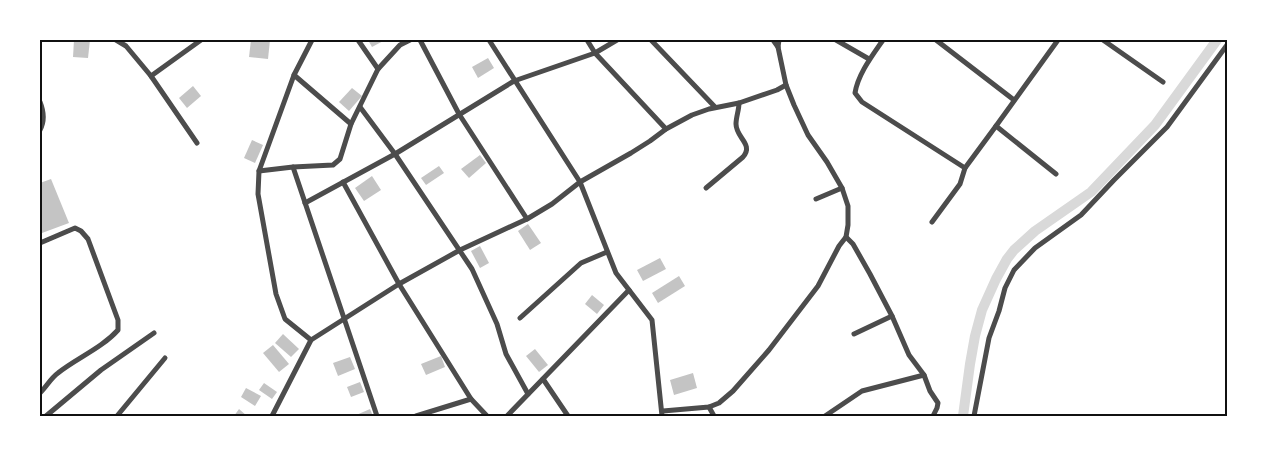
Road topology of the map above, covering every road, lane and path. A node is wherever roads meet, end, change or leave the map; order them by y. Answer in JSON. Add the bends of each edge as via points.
{"nodes":[{"id":1,"x":116,"y":40,"type":"edge"},
{"id":2,"x":201,"y":40,"type":"edge"},
{"id":3,"x":312,"y":40,"type":"edge"},
{"id":4,"x":358,"y":40,"type":"edge"},
{"id":5,"x":410,"y":40,"type":"edge"},
{"id":6,"x":420,"y":40,"type":"edge"},
{"id":7,"x":489,"y":40,"type":"edge"},
{"id":8,"x":587,"y":40,"type":"edge"},
{"id":9,"x":617,"y":40,"type":"edge"},
{"id":10,"x":651,"y":40,"type":"edge"},
{"id":11,"x":772,"y":40,"type":"edge"},
{"id":12,"x":780,"y":40,"type":"edge"},
{"id":13,"x":836,"y":40,"type":"edge"},
{"id":14,"x":883,"y":40,"type":"edge"},
{"id":15,"x":936,"y":40,"type":"edge"},
{"id":16,"x":1058,"y":40,"type":"edge"},
{"id":17,"x":1103,"y":40,"type":"edge"},
{"id":18,"x":1227,"y":46,"type":"edge"},
{"id":19,"x":778,"y":47,"type":"junction"},
{"id":20,"x":596,"y":53,"type":"junction"},
{"id":21,"x":869,"y":59,"type":"junction"},
{"id":22,"x":378,"y":69,"type":"junction"},
{"id":23,"x":294,"y":75,"type":"junction"},
{"id":24,"x":151,"y":76,"type":"junction"},
{"id":25,"x":514,"y":81,"type":"junction"},
{"id":26,"x":1163,"y":82,"type":"dead end"},
{"id":27,"x":786,"y":85,"type":"junction"},
{"id":28,"x":1014,"y":100,"type":"junction"},
{"id":29,"x":40,"y":102,"type":"edge"},
{"id":30,"x":740,"y":103,"type":"junction"},
{"id":31,"x":360,"y":107,"type":"junction"},
{"id":32,"x":715,"y":108,"type":"junction"},
{"id":33,"x":459,"y":114,"type":"junction"},
{"id":34,"x":351,"y":124,"type":"junction"},
{"id":35,"x":996,"y":126,"type":"junction"},
{"id":36,"x":666,"y":129,"type":"junction"},
{"id":37,"x":40,"y":130,"type":"edge"},
{"id":38,"x":196,"y":144,"type":"dead end"},
{"id":39,"x":395,"y":154,"type":"junction"},
{"id":40,"x":292,"y":167,"type":"junction"},
{"id":41,"x":965,"y":168,"type":"junction"},
{"id":42,"x":259,"y":171,"type":"junction"},
{"id":43,"x":1056,"y":174,"type":"dead end"},
{"id":44,"x":343,"y":182,"type":"junction"},
{"id":45,"x":580,"y":182,"type":"junction"},
{"id":46,"x":706,"y":188,"type":"dead end"},
{"id":47,"x":842,"y":188,"type":"junction"},
{"id":48,"x":816,"y":199,"type":"dead end"},
{"id":49,"x":305,"y":203,"type":"junction"},
{"id":50,"x":526,"y":219,"type":"junction"},
{"id":51,"x":932,"y":222,"type":"dead end"},
{"id":52,"x":846,"y":238,"type":"junction"},
{"id":53,"x":40,"y":243,"type":"edge"},
{"id":54,"x":460,"y":250,"type":"junction"},
{"id":55,"x":608,"y":252,"type":"junction"},
{"id":56,"x":399,"y":284,"type":"junction"},
{"id":57,"x":629,"y":290,"type":"junction"},
{"id":58,"x":892,"y":316,"type":"junction"},
{"id":59,"x":520,"y":318,"type":"dead end"},
{"id":60,"x":344,"y":319,"type":"junction"},
{"id":61,"x":154,"y":333,"type":"dead end"},
{"id":62,"x":854,"y":334,"type":"dead end"},
{"id":63,"x":311,"y":340,"type":"junction"},
{"id":64,"x":165,"y":358,"type":"dead end"},
{"id":65,"x":924,"y":375,"type":"junction"},
{"id":66,"x":543,"y":379,"type":"junction"},
{"id":67,"x":40,"y":393,"type":"edge"},
{"id":68,"x":528,"y":394,"type":"junction"},
{"id":69,"x":471,"y":399,"type":"junction"},
{"id":70,"x":709,"y":407,"type":"junction"},
{"id":71,"x":662,"y":413,"type":"edge"},
{"id":72,"x":46,"y":416,"type":"edge"},
{"id":73,"x":117,"y":416,"type":"edge"},
{"id":74,"x":272,"y":416,"type":"edge"},
{"id":75,"x":377,"y":416,"type":"edge"},
{"id":76,"x":416,"y":416,"type":"edge"},
{"id":77,"x":487,"y":416,"type":"edge"},
{"id":78,"x":507,"y":416,"type":"edge"},
{"id":79,"x":568,"y":416,"type":"edge"},
{"id":80,"x":714,"y":416,"type":"edge"},
{"id":81,"x":825,"y":416,"type":"edge"},
{"id":82,"x":933,"y":416,"type":"edge"},
{"id":83,"x":974,"y":416,"type":"edge"}],
"edges":[{"from":1,"to":24,"type":"street","via":[[126,46]]},
{"from":2,"to":24,"type":"street"},
{"from":3,"to":23,"type":"street"},
{"from":4,"to":22,"type":"street"},
{"from":5,"to":22,"type":"street","via":[[400,45]]},
{"from":6,"to":33,"type":"street"},
{"from":7,"to":25,"type":"street"},
{"from":8,"to":20,"type":"street"},
{"from":9,"to":20,"type":"street"},
{"from":10,"to":32,"type":"street"},
{"from":11,"to":19,"type":"street"},
{"from":12,"to":19,"type":"street"},
{"from":13,"to":21,"type":"street"},
{"from":14,"to":21,"type":"street"},
{"from":15,"to":28,"type":"street"},
{"from":16,"to":28,"type":"street"},
{"from":17,"to":26,"type":"street"},
{"from":18,"to":83,"type":"street","via":[[1162,132],[1081,215],[1035,248],[1014,270],[989,338]]},
{"from":19,"to":27,"type":"street"},
{"from":20,"to":25,"type":"street"},
{"from":20,"to":36,"type":"street"},
{"from":21,"to":41,"type":"street","via":[[856,85],[855,93],[862,102]]},
{"from":22,"to":31,"type":"street"},
{"from":23,"to":34,"type":"street"},
{"from":23,"to":42,"type":"street"},
{"from":24,"to":38,"type":"street"},
{"from":25,"to":33,"type":"street"},
{"from":25,"to":45,"type":"street"},
{"from":27,"to":30,"type":"street"},
{"from":27,"to":47,"type":"street","via":[[808,135]]},
{"from":28,"to":35,"type":"street"},
{"from":29,"to":37,"type":"street","via":[[43,110]]},
{"from":30,"to":32,"type":"street"},
{"from":30,"to":46,"type":"street","via":[[736,125],[747,152]]},
{"from":31,"to":34,"type":"street"},
{"from":31,"to":39,"type":"street"},
{"from":32,"to":36,"type":"street","via":[[692,114]]},
{"from":33,"to":39,"type":"street"},
{"from":33,"to":50,"type":"street"},
{"from":34,"to":40,"type":"street","via":[[336,163]]},
{"from":35,"to":41,"type":"street"},
{"from":35,"to":43,"type":"street"},
{"from":36,"to":45,"type":"street"},
{"from":39,"to":44,"type":"street"},
{"from":39,"to":54,"type":"street"},
{"from":40,"to":42,"type":"street"},
{"from":40,"to":49,"type":"street"},
{"from":41,"to":51,"type":"street","via":[[960,184]]},
{"from":42,"to":63,"type":"street","via":[[258,194],[276,294],[285,319]]},
{"from":44,"to":49,"type":"street"},
{"from":44,"to":56,"type":"street"},
{"from":45,"to":50,"type":"street"},
{"from":45,"to":55,"type":"street"},
{"from":47,"to":48,"type":"street"},
{"from":47,"to":52,"type":"street","via":[[848,206]]},
{"from":49,"to":60,"type":"street"},
{"from":50,"to":54,"type":"street"},
{"from":52,"to":58,"type":"street","via":[[860,255]]},
{"from":52,"to":70,"type":"street","via":[[818,286],[769,350],[733,391]]},
{"from":53,"to":67,"type":"street","via":[[75,228],[81,231],[88,238],[118,320],[118,330],[111,338],[56,374]]},
{"from":54,"to":56,"type":"street"},
{"from":54,"to":68,"type":"street","via":[[497,324],[506,354]]},
{"from":55,"to":57,"type":"street","via":[[616,273]]},
{"from":55,"to":59,"type":"street","via":[[581,262]]},
{"from":56,"to":60,"type":"street"},
{"from":56,"to":69,"type":"street"},
{"from":57,"to":66,"type":"street"},
{"from":57,"to":71,"type":"street","via":[[652,320]]},
{"from":58,"to":62,"type":"street"},
{"from":58,"to":65,"type":"street","via":[[909,355]]},
{"from":60,"to":63,"type":"street"},
{"from":60,"to":75,"type":"street"},
{"from":61,"to":72,"type":"street","via":[[101,370]]},
{"from":63,"to":74,"type":"street"},
{"from":64,"to":73,"type":"street"},
{"from":65,"to":81,"type":"street","via":[[862,391]]},
{"from":65,"to":82,"type":"street","via":[[938,403]]},
{"from":66,"to":68,"type":"street"},
{"from":66,"to":79,"type":"street"},
{"from":68,"to":78,"type":"street"},
{"from":69,"to":76,"type":"street"},
{"from":69,"to":77,"type":"street"},
{"from":70,"to":71,"type":"street"},
{"from":70,"to":80,"type":"street"}]}
